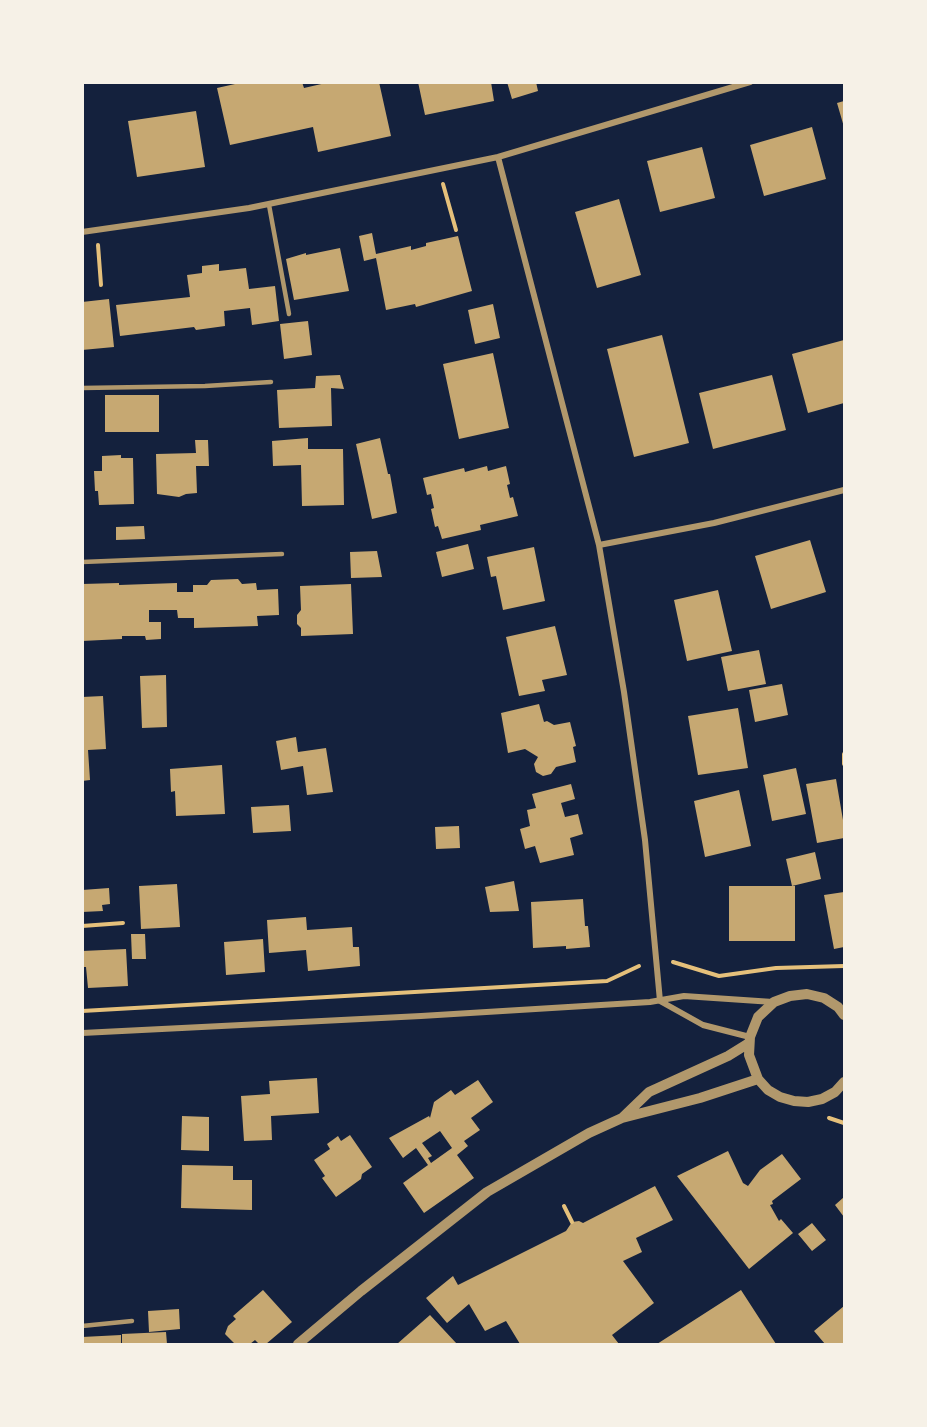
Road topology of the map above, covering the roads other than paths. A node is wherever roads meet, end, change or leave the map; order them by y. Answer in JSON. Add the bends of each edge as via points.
{"nodes":[{"id":1,"x":750,"y":82,"type":"edge"},
{"id":2,"x":733,"y":85,"type":"edge"},
{"id":3,"x":498,"y":157,"type":"junction"},
{"id":4,"x":269,"y":205,"type":"junction"},
{"id":5,"x":82,"y":232,"type":"edge"},
{"id":6,"x":289,"y":314,"type":"dead end"},
{"id":7,"x":271,"y":382,"type":"dead end"},
{"id":8,"x":82,"y":388,"type":"edge"},
{"id":9,"x":844,"y":490,"type":"edge"},
{"id":10,"x":599,"y":545,"type":"junction"},
{"id":11,"x":282,"y":554,"type":"dead end"},
{"id":12,"x":82,"y":562,"type":"edge"},
{"id":13,"x":660,"y":1001,"type":"junction"},
{"id":14,"x":774,"y":1002,"type":"junction"},
{"id":15,"x":842,"y":1010,"type":"edge"},
{"id":16,"x":82,"y":1034,"type":"edge"},
{"id":17,"x":749,"y":1040,"type":"junction"},
{"id":18,"x":758,"y":1079,"type":"junction"},
{"id":19,"x":844,"y":1082,"type":"edge"},
{"id":20,"x":622,"y":1118,"type":"junction"},
{"id":21,"x":132,"y":1321,"type":"dead end"},
{"id":22,"x":82,"y":1326,"type":"edge"},
{"id":23,"x":298,"y":1344,"type":"edge"}],
"edges":[{"from":1,"to":2,"type":"street"},
{"from":2,"to":3,"type":"street"},
{"from":3,"to":4,"type":"street"},
{"from":3,"to":10,"type":"street"},
{"from":4,"to":5,"type":"street"},
{"from":4,"to":6,"type":"lane"},
{"from":7,"to":8,"type":"lane"},
{"from":9,"to":10,"type":"street","via":[[714,523]]},
{"from":10,"to":13,"type":"street","via":[[645,840]]},
{"from":11,"to":12,"type":"lane"},
{"from":13,"to":14,"type":"street","via":[[684,996]]},
{"from":13,"to":16,"type":"street"},
{"from":13,"to":17,"type":"street","via":[[703,1025]]},
{"from":14,"to":15,"type":"street","via":[[807,994],[824,998]]},
{"from":14,"to":17,"type":"street","via":[[758,1017]]},
{"from":17,"to":18,"type":"street","via":[[749,1055]]},
{"from":17,"to":20,"type":"street","via":[[728,1056],[648,1092]]},
{"from":18,"to":19,"type":"street","via":[[780,1097],[801,1102],[822,1099]]},
{"from":18,"to":20,"type":"street"},
{"from":20,"to":23,"type":"street","via":[[487,1192]]},
{"from":21,"to":22,"type":"lane"}]}
